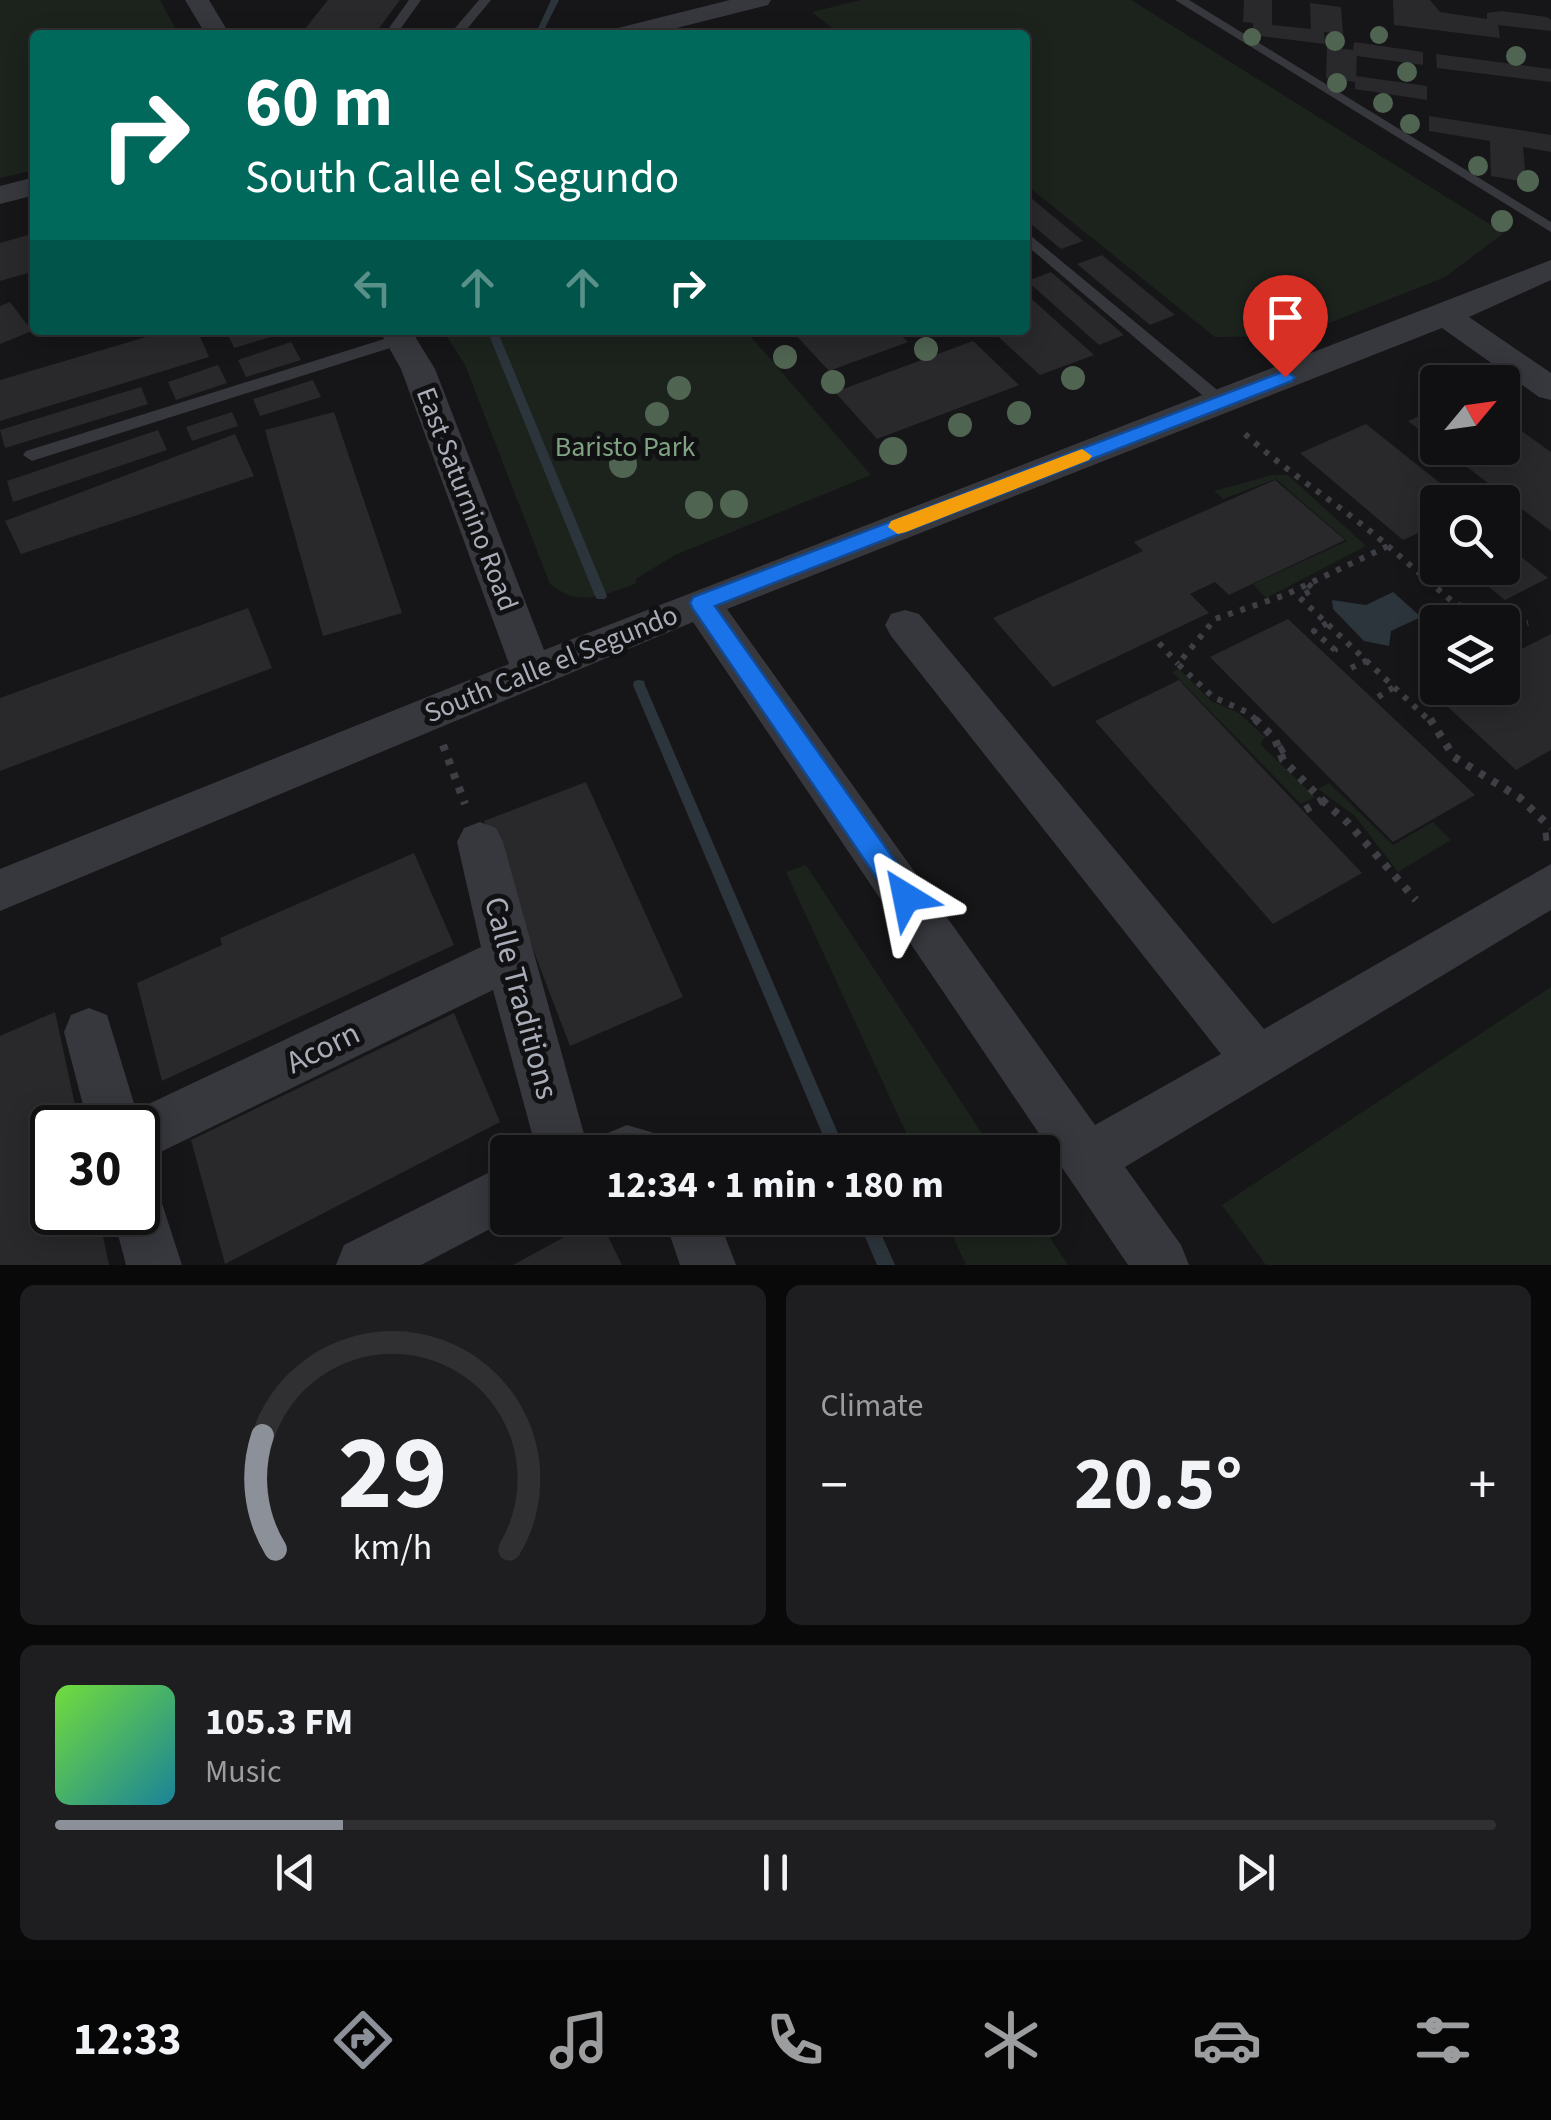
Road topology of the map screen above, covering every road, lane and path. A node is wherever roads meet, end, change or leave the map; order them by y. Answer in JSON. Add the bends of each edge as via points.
{"nodes":[{"id":1,"x":197,"y":0,"type":"edge"},
{"id":2,"x":416,"y":0,"type":"edge"},
{"id":3,"x":484,"y":0,"type":"edge"},
{"id":4,"x":759,"y":0,"type":"edge"},
{"id":5,"x":1181,"y":0,"type":"edge"},
{"id":6,"x":215,"y":30,"type":"edge"},
{"id":7,"x":394,"y":30,"type":"edge"},
{"id":8,"x":459,"y":30,"type":"edge"},
{"id":9,"x":638,"y":30,"type":"edge"},
{"id":10,"x":30,"y":187,"type":"edge"},
{"id":11,"x":0,"y":195,"type":"edge"},
{"id":12,"x":1551,"y":228,"type":"edge"},
{"id":13,"x":1030,"y":240,"type":"edge"},
{"id":14,"x":1551,"y":269,"type":"edge"},
{"id":15,"x":1446,"y":315,"type":"junction"},
{"id":16,"x":398,"y":335,"type":"edge"},
{"id":17,"x":1551,"y":389,"type":"edge"},
{"id":18,"x":1221,"y":402,"type":"junction"},
{"id":19,"x":1245,"y":434,"type":"dead end"},
{"id":20,"x":32,"y":454,"type":"dead end"},
{"id":21,"x":1388,"y":546,"type":"junction"},
{"id":22,"x":1308,"y":584,"type":"junction"},
{"id":23,"x":701,"y":603,"type":"junction"},
{"id":24,"x":1459,"y":605,"type":"edge"},
{"id":25,"x":1328,"y":623,"type":"junction"},
{"id":26,"x":1528,"y":624,"type":"dead end"},
{"id":27,"x":905,"y":625,"type":"dead end"},
{"id":28,"x":1520,"y":626,"type":"edge"},
{"id":29,"x":1158,"y":643,"type":"dead end"},
{"id":30,"x":1330,"y":653,"type":"dead end"},
{"id":31,"x":1368,"y":660,"type":"junction"},
{"id":32,"x":1178,"y":664,"type":"junction"},
{"id":33,"x":1351,"y":668,"type":"dead end"},
{"id":34,"x":532,"y":672,"type":"junction"},
{"id":35,"x":1396,"y":686,"type":"junction"},
{"id":36,"x":1378,"y":697,"type":"dead end"},
{"id":37,"x":432,"y":713,"type":"junction"},
{"id":38,"x":1292,"y":744,"type":"dead end"},
{"id":39,"x":1280,"y":751,"type":"junction"},
{"id":40,"x":461,"y":794,"type":"dead end"},
{"id":41,"x":1322,"y":800,"type":"junction"},
{"id":42,"x":1305,"y":810,"type":"dead end"},
{"id":43,"x":1551,"y":828,"type":"edge"},
{"id":44,"x":480,"y":842,"type":"dead end"},
{"id":45,"x":1551,"y":885,"type":"edge"},
{"id":46,"x":0,"y":890,"type":"edge"},
{"id":47,"x":1416,"y":900,"type":"dead end"},
{"id":48,"x":508,"y":958,"type":"junction"},
{"id":49,"x":90,"y":1032,"type":"dead end"},
{"id":50,"x":1258,"y":1061,"type":"junction"},
{"id":51,"x":110,"y":1105,"type":"edge"},
{"id":52,"x":160,"y":1126,"type":"edge"},
{"id":53,"x":558,"y":1135,"type":"edge"},
{"id":54,"x":1088,"y":1159,"type":"junction"},
{"id":55,"x":490,"y":1199,"type":"edge"},
{"id":56,"x":146,"y":1235,"type":"edge"},
{"id":57,"x":697,"y":1235,"type":"edge"},
{"id":58,"x":154,"y":1265,"type":"edge"},
{"id":59,"x":364,"y":1265,"type":"edge"},
{"id":60,"x":708,"y":1265,"type":"edge"},
{"id":61,"x":1161,"y":1265,"type":"edge"}],
"edges":[{"from":1,"to":6,"type":"street"},
{"from":2,"to":7,"type":"lane"},
{"from":3,"to":8,"type":"lane"},
{"from":4,"to":9,"type":"street"},
{"from":5,"to":12,"type":"lane"},
{"from":10,"to":11,"type":"street"},
{"from":13,"to":18,"type":"lane"},
{"from":14,"to":15,"type":"street","name":"South Calle el Segundo"},
{"from":15,"to":17,"type":"street"},
{"from":15,"to":18,"type":"street","name":"South Calle el Segundo"},
{"from":16,"to":20,"type":"lane"},
{"from":16,"to":34,"type":"street","name":"East Saturnino Road","via":[[418,369]]},
{"from":18,"to":23,"type":"street","name":"South Calle el Segundo"},
{"from":19,"to":21,"type":"path"},
{"from":21,"to":22,"type":"path"},
{"from":21,"to":24,"type":"path"},
{"from":22,"to":25,"type":"path","via":[[1314,590],[1299,597]]},
{"from":22,"to":32,"type":"path","via":[[1215,620]]},
{"from":23,"to":34,"type":"street","name":"South Calle el Segundo"},
{"from":23,"to":54,"type":"street"},
{"from":25,"to":30,"type":"path","via":[[1314,631],[1335,650]]},
{"from":25,"to":31,"type":"path"},
{"from":26,"to":28,"type":"path"},
{"from":27,"to":50,"type":"street"},
{"from":29,"to":32,"type":"path"},
{"from":31,"to":33,"type":"path"},
{"from":31,"to":35,"type":"path"},
{"from":32,"to":39,"type":"path","via":[[1213,697],[1249,713]]},
{"from":34,"to":37,"type":"street","name":"South Calle el Segundo"},
{"from":35,"to":36,"type":"path"},
{"from":35,"to":43,"type":"path","via":[[1427,715],[1454,757],[1520,798]]},
{"from":37,"to":40,"type":"path"},
{"from":37,"to":46,"type":"street","name":"South Calle el Segundo"},
{"from":38,"to":39,"type":"path"},
{"from":39,"to":41,"type":"path"},
{"from":41,"to":42,"type":"path"},
{"from":41,"to":47,"type":"path","via":[[1360,832]]},
{"from":44,"to":48,"type":"street","name":"Calle Traditions"},
{"from":45,"to":50,"type":"street"},
{"from":48,"to":52,"type":"street","name":"Acorn"},
{"from":48,"to":53,"type":"street","name":"Calle Traditions"},
{"from":49,"to":51,"type":"street"},
{"from":50,"to":54,"type":"street"},
{"from":54,"to":61,"type":"street"},
{"from":55,"to":59,"type":"street"},
{"from":56,"to":58,"type":"street"},
{"from":57,"to":60,"type":"street"}]}
